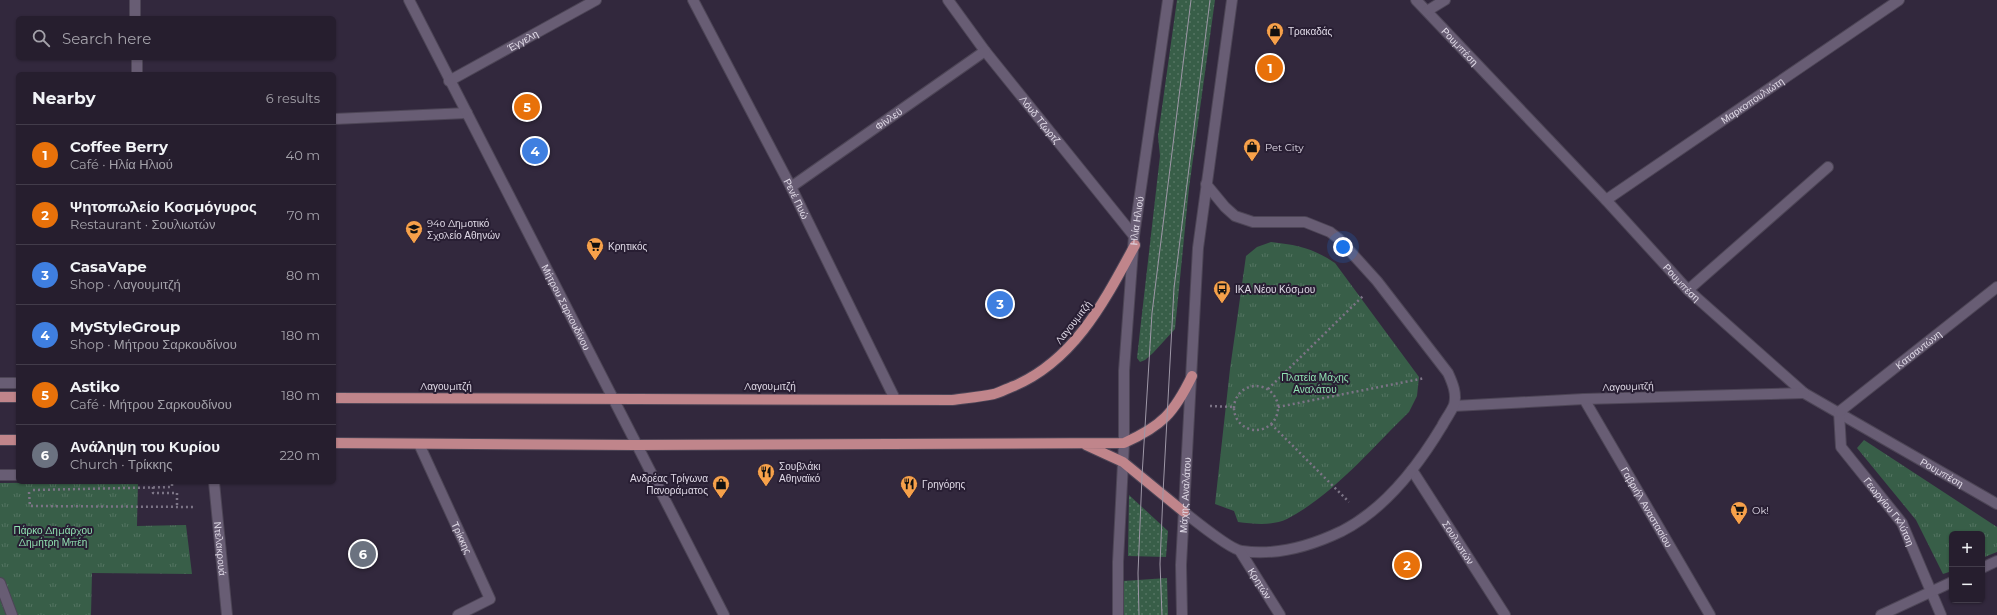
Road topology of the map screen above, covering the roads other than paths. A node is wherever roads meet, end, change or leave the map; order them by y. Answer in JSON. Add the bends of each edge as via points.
{"nodes":[{"id":1,"x":135,"y":0,"type":"edge"},
{"id":2,"x":409,"y":0,"type":"edge"},
{"id":3,"x":596,"y":0,"type":"edge"},
{"id":4,"x":694,"y":0,"type":"edge"},
{"id":5,"x":948,"y":0,"type":"edge"},
{"id":6,"x":1168,"y":0,"type":"edge"},
{"id":7,"x":1232,"y":0,"type":"edge"},
{"id":8,"x":1416,"y":0,"type":"edge"},
{"id":9,"x":1445,"y":0,"type":"edge"},
{"id":10,"x":1899,"y":0,"type":"edge"},
{"id":11,"x":1427,"y":12,"type":"junction"},
{"id":12,"x":136,"y":16,"type":"edge"},
{"id":13,"x":985,"y":51,"type":"junction"},
{"id":14,"x":137,"y":60,"type":"edge"},
{"id":15,"x":137,"y":72,"type":"edge"},
{"id":16,"x":449,"y":81,"type":"junction"},
{"id":17,"x":467,"y":113,"type":"junction"},
{"id":18,"x":336,"y":119,"type":"edge"},
{"id":19,"x":1828,"y":167,"type":"dead end"},
{"id":20,"x":1206,"y":184,"type":"junction"},
{"id":21,"x":792,"y":187,"type":"junction"},
{"id":22,"x":1606,"y":200,"type":"junction"},
{"id":23,"x":1135,"y":240,"type":"junction"},
{"id":24,"x":1997,"y":287,"type":"edge"},
{"id":25,"x":1688,"y":290,"type":"junction"},
{"id":26,"x":1192,"y":376,"type":"junction"},
{"id":27,"x":0,"y":383,"type":"edge"},
{"id":28,"x":16,"y":383,"type":"edge"},
{"id":29,"x":1804,"y":393,"type":"junction"},
{"id":30,"x":0,"y":397,"type":"edge"},
{"id":31,"x":16,"y":397,"type":"edge"},
{"id":32,"x":336,"y":398,"type":"edge"},
{"id":33,"x":614,"y":398,"type":"junction"},
{"id":34,"x":895,"y":398,"type":"junction"},
{"id":35,"x":1584,"y":399,"type":"junction"},
{"id":36,"x":1454,"y":406,"type":"junction"},
{"id":37,"x":1839,"y":412,"type":"junction"},
{"id":38,"x":0,"y":440,"type":"edge"},
{"id":39,"x":16,"y":440,"type":"edge"},
{"id":40,"x":336,"y":443,"type":"edge"},
{"id":41,"x":1124,"y":443,"type":"junction"},
{"id":42,"x":419,"y":444,"type":"junction"},
{"id":43,"x":1082,"y":444,"type":"junction"},
{"id":44,"x":636,"y":445,"type":"junction"},
{"id":45,"x":1123,"y":462,"type":"junction"},
{"id":46,"x":1412,"y":470,"type":"junction"},
{"id":47,"x":0,"y":475,"type":"edge"},
{"id":48,"x":16,"y":475,"type":"edge"},
{"id":49,"x":214,"y":484,"type":"edge"},
{"id":50,"x":1997,"y":504,"type":"edge"},
{"id":51,"x":1184,"y":512,"type":"junction"},
{"id":52,"x":1240,"y":551,"type":"junction"},
{"id":53,"x":1997,"y":561,"type":"edge"},
{"id":54,"x":1984,"y":567,"type":"edge"},
{"id":55,"x":0,"y":583,"type":"edge"},
{"id":56,"x":1949,"y":583,"type":"edge"},
{"id":57,"x":1931,"y":591,"type":"junction"},
{"id":58,"x":3,"y":600,"type":"edge"},
{"id":59,"x":12,"y":615,"type":"edge"},
{"id":60,"x":227,"y":615,"type":"edge"},
{"id":61,"x":458,"y":615,"type":"edge"},
{"id":62,"x":724,"y":615,"type":"edge"},
{"id":63,"x":1118,"y":615,"type":"edge"},
{"id":64,"x":1182,"y":615,"type":"edge"},
{"id":65,"x":1280,"y":615,"type":"edge"},
{"id":66,"x":1505,"y":615,"type":"edge"},
{"id":67,"x":1710,"y":615,"type":"edge"},
{"id":68,"x":1881,"y":615,"type":"edge"},
{"id":69,"x":1941,"y":615,"type":"edge"}],
"edges":[{"from":1,"to":12,"type":"street"},
{"from":2,"to":16,"type":"street","name":"Μήτρου Σαρκουδίνου"},
{"from":3,"to":16,"type":"street","name":"Έγγελη"},
{"from":4,"to":21,"type":"street","name":"Ρενέ Πυώ"},
{"from":5,"to":13,"type":"street","name":"Λόυδ Τζωρτζ"},
{"from":6,"to":23,"type":"street","name":"Ηλία Ηλιού"},
{"from":7,"to":20,"type":"street"},
{"from":8,"to":11,"type":"street","name":"Ρουμπέση"},
{"from":9,"to":11,"type":"street"},
{"from":10,"to":22,"type":"street","name":"Μαρκοπουλιώτη"},
{"from":11,"to":22,"type":"street","name":"Ρουμπέση"},
{"from":13,"to":21,"type":"street","name":"Φίνλεϋ"},
{"from":13,"to":23,"type":"street","name":"Λόυδ Τζωρτζ"},
{"from":14,"to":15,"type":"street"},
{"from":16,"to":17,"type":"street","name":"Μήτρου Σαρκουδίνου"},
{"from":17,"to":18,"type":"street"},
{"from":17,"to":33,"type":"street","name":"Μήτρου Σαρκουδίνου"},
{"from":19,"to":25,"type":"street"},
{"from":20,"to":26,"type":"street","via":[[1198,248]]},
{"from":20,"to":36,"type":"street","via":[[1235,216],[1253,222],[1305,222],[1330,232],[1339,239],[1377,281],[1448,373],[1455,388]]},
{"from":21,"to":34,"type":"street","name":"Ρενέ Πυώ"},
{"from":22,"to":25,"type":"street","name":"Ρουμπέση"},
{"from":23,"to":34,"type":"main road","name":"Λαγουμιτζή","via":[[1110,291],[1086,327],[1059,358],[1032,378],[995,394],[952,400]]},
{"from":23,"to":41,"type":"street","name":"Ηλία Ηλιού","via":[[1124,372]]},
{"from":24,"to":37,"type":"street","name":"Κατσαντώνη"},
{"from":25,"to":29,"type":"street","name":"Ρουμπέση"},
{"from":26,"to":41,"type":"main road","via":[[1179,402],[1166,417],[1144,434]]},
{"from":26,"to":51,"type":"street","name":"Μάχης Αναλάτου"},
{"from":27,"to":28,"type":"street"},
{"from":29,"to":35,"type":"street","name":"Λαγουμιτζή"},
{"from":29,"to":37,"type":"street","name":"Ρουμπέση"},
{"from":30,"to":31,"type":"main road"},
{"from":32,"to":33,"type":"main road","name":"Λαγουμιτζή"},
{"from":33,"to":34,"type":"main road","name":"Λαγουμιτζή"},
{"from":33,"to":44,"type":"street","name":"Μήτρου Σαρκουδίνου"},
{"from":35,"to":36,"type":"street","name":"Λαγουμιτζή"},
{"from":35,"to":67,"type":"street","name":"Γαβριήλ Αναστασίου"},
{"from":36,"to":46,"type":"street"},
{"from":37,"to":50,"type":"street","name":"Ρουμπέση"},
{"from":37,"to":57,"type":"street","name":"Γεωργίου Γκλύτση","via":[[1841,447],[1902,523]]},
{"from":38,"to":39,"type":"main road"},
{"from":40,"to":42,"type":"main road"},
{"from":41,"to":43,"type":"main road"},
{"from":41,"to":45,"type":"street"},
{"from":42,"to":44,"type":"main road"},
{"from":42,"to":61,"type":"street","name":"Τρίκκης","via":[[490,599]]},
{"from":43,"to":44,"type":"main road"},
{"from":43,"to":45,"type":"main road"},
{"from":44,"to":62,"type":"street","name":"Μήτρου Σαρκουδίνου"},
{"from":45,"to":51,"type":"main road"},
{"from":45,"to":63,"type":"street"},
{"from":46,"to":52,"type":"street","via":[[1387,497],[1343,530],[1311,544],[1275,552]]},
{"from":46,"to":66,"type":"street","name":"Σουλιωτών"},
{"from":47,"to":48,"type":"street"},
{"from":49,"to":60,"type":"street","name":"Ντελακρουά"},
{"from":51,"to":52,"type":"street"},
{"from":51,"to":64,"type":"street","name":"Μάχης Αναλάτου"},
{"from":52,"to":65,"type":"street","name":"Κρητών"},
{"from":53,"to":54,"type":"street"},
{"from":55,"to":58,"type":"street"},
{"from":56,"to":57,"type":"street"},
{"from":57,"to":68,"type":"street"},
{"from":57,"to":69,"type":"street","name":"Γεωργίου Γκλύτση"},
{"from":58,"to":59,"type":"street"}]}
